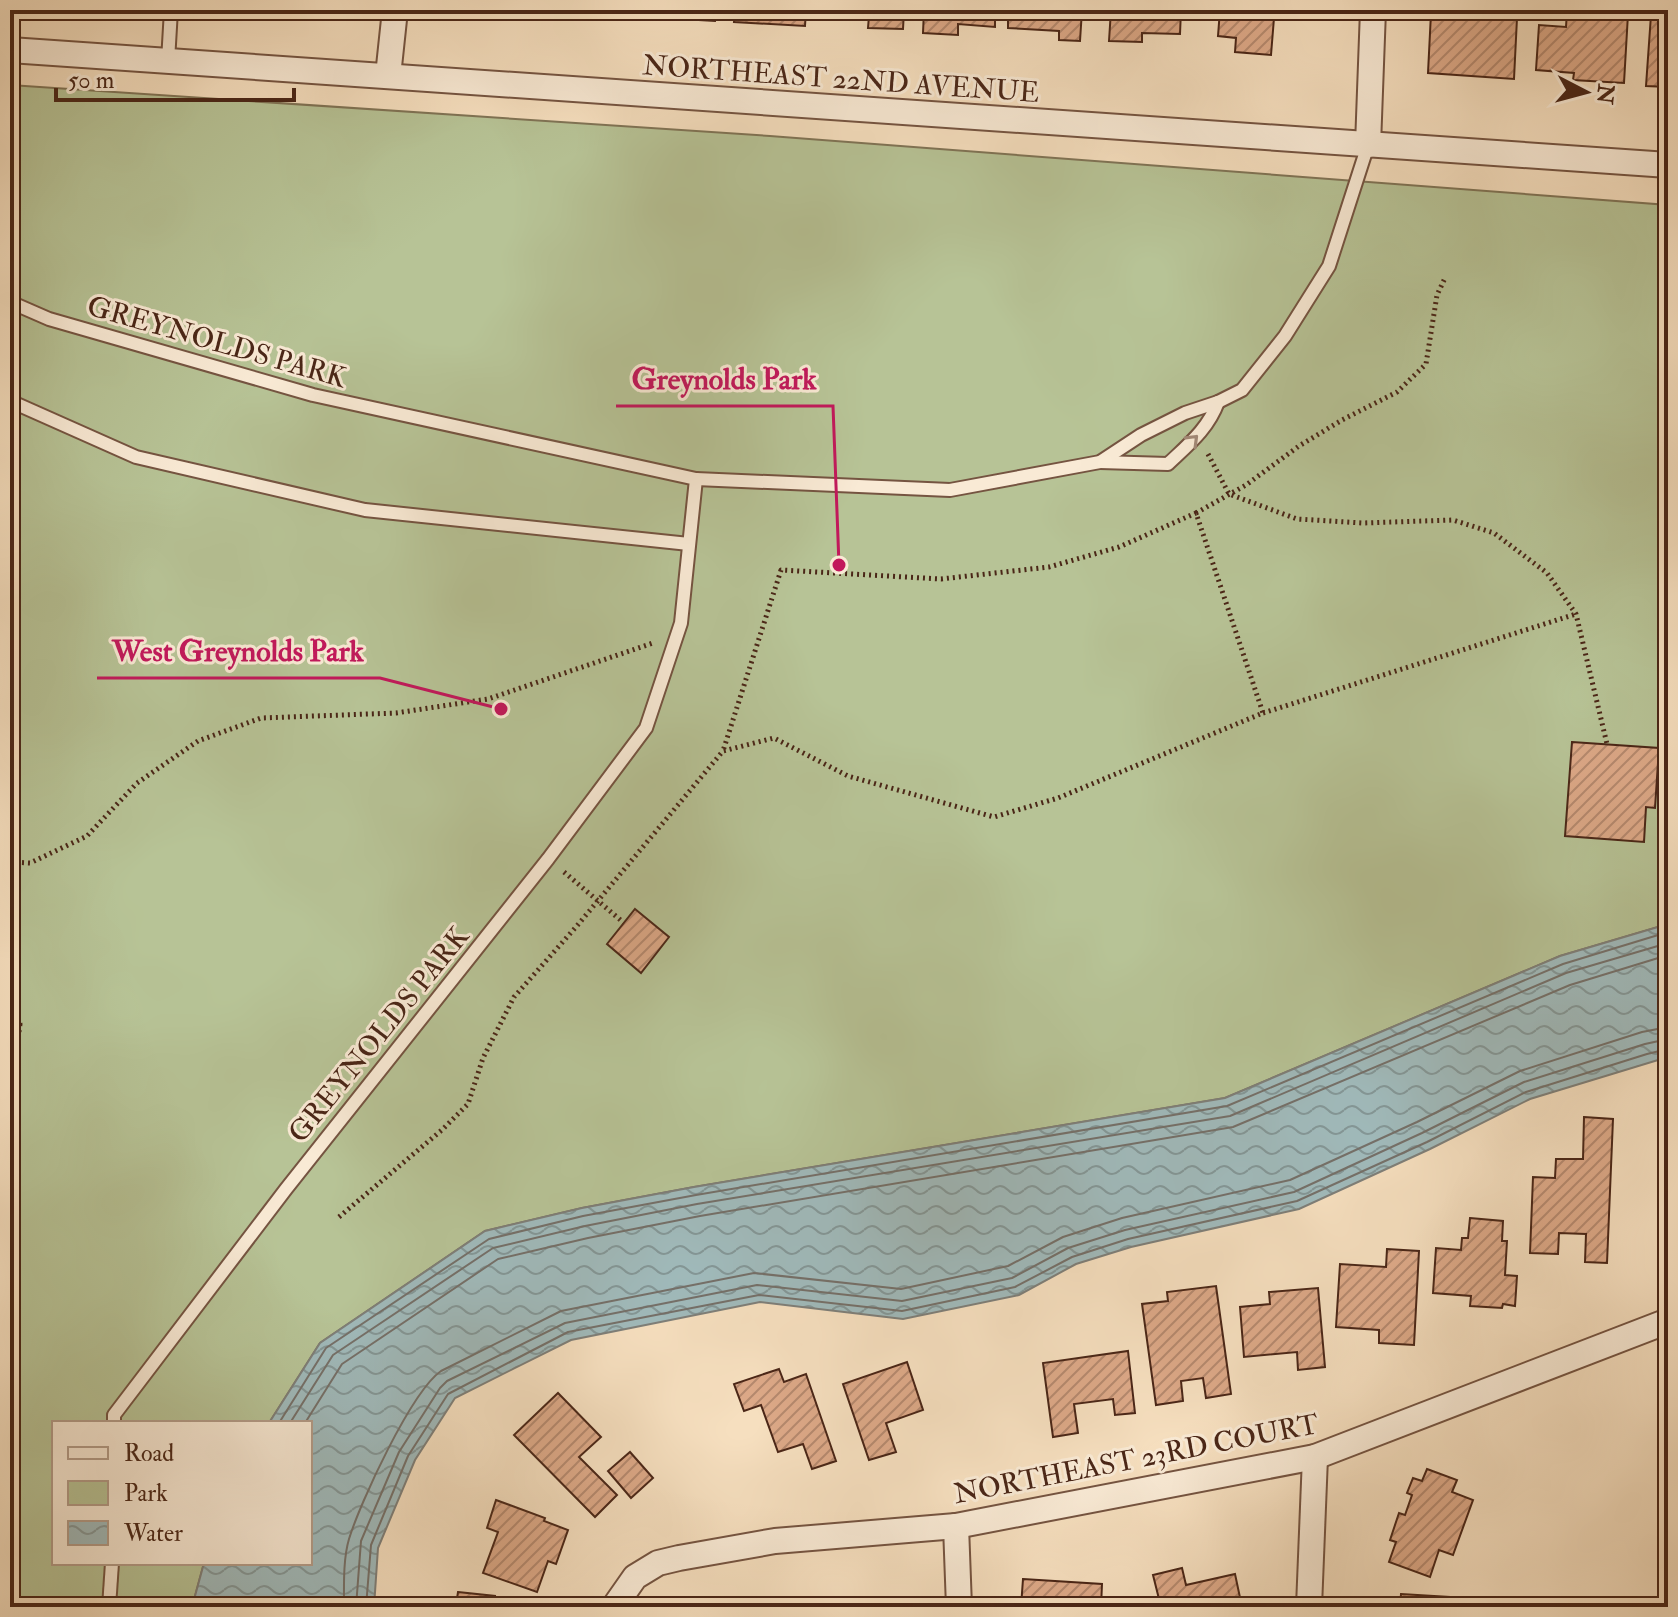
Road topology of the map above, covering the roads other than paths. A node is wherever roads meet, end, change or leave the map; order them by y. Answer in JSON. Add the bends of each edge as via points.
{"nodes":[{"id":1,"x":171,"y":10,"type":"edge"},
{"id":2,"x":395,"y":10,"type":"edge"},
{"id":3,"x":1373,"y":10,"type":"edge"},
{"id":4,"x":10,"y":50,"type":"edge"},
{"id":5,"x":168,"y":61,"type":"junction"},
{"id":6,"x":388,"y":76,"type":"junction"},
{"id":7,"x":1368,"y":145,"type":"junction"},
{"id":8,"x":1668,"y":165,"type":"edge"},
{"id":9,"x":10,"y":302,"type":"edge"},
{"id":10,"x":10,"y":401,"type":"edge"},
{"id":11,"x":1218,"y":402,"type":"junction"},
{"id":12,"x":1100,"y":462,"type":"junction"},
{"id":13,"x":696,"y":479,"type":"junction"},
{"id":14,"x":689,"y":544,"type":"junction"},
{"id":15,"x":1668,"y":1321,"type":"edge"},
{"id":16,"x":114,"y":1421,"type":"edge"},
{"id":17,"x":1315,"y":1457,"type":"junction"},
{"id":18,"x":956,"y":1526,"type":"junction"},
{"id":19,"x":112,"y":1565,"type":"edge"},
{"id":20,"x":109,"y":1607,"type":"edge"},
{"id":21,"x":614,"y":1607,"type":"edge"},
{"id":22,"x":959,"y":1607,"type":"edge"},
{"id":23,"x":1309,"y":1607,"type":"edge"}],
"edges":[{"from":1,"to":5,"type":"lane"},
{"from":2,"to":6,"type":"street"},
{"from":3,"to":7,"type":"street"},
{"from":4,"to":5,"type":"street","name":"NORTHEAST 22ND AVENUE"},
{"from":5,"to":6,"type":"street","name":"NORTHEAST 22ND AVENUE"},
{"from":6,"to":7,"type":"street","name":"NORTHEAST 22ND AVENUE"},
{"from":7,"to":8,"type":"street","name":"NORTHEAST 22ND AVENUE"},
{"from":7,"to":11,"type":"lane","name":"GREYNOLDS PARK","via":[[1329,266],[1285,336],[1242,390]]},
{"from":9,"to":13,"type":"lane","name":"GREYNOLDS PARK","via":[[49,319],[313,395]]},
{"from":10,"to":14,"type":"lane","via":[[136,457],[365,510]]},
{"from":11,"to":12,"type":"lane","name":"GREYNOLDS PARK","via":[[1152,429]]},
{"from":12,"to":11,"type":"lane","one_way":true,"via":[[1168,464],[1198,436]]},
{"from":12,"to":13,"type":"lane","name":"GREYNOLDS PARK","via":[[950,490]]},
{"from":13,"to":14,"type":"lane","name":"GREYNOLDS PARK"},
{"from":14,"to":16,"type":"lane","name":"GREYNOLDS PARK","via":[[681,623],[646,728],[286,1189]]},
{"from":15,"to":17,"type":"street","name":"NORTHEAST 23RD COURT"},
{"from":17,"to":18,"type":"street","name":"NORTHEAST 23RD COURT"},
{"from":17,"to":23,"type":"street"},
{"from":18,"to":21,"type":"street","name":"NORTHEAST 23RD COURT","via":[[775,1541],[679,1558],[635,1577]]},
{"from":18,"to":22,"type":"street"},
{"from":19,"to":20,"type":"lane"}]}
